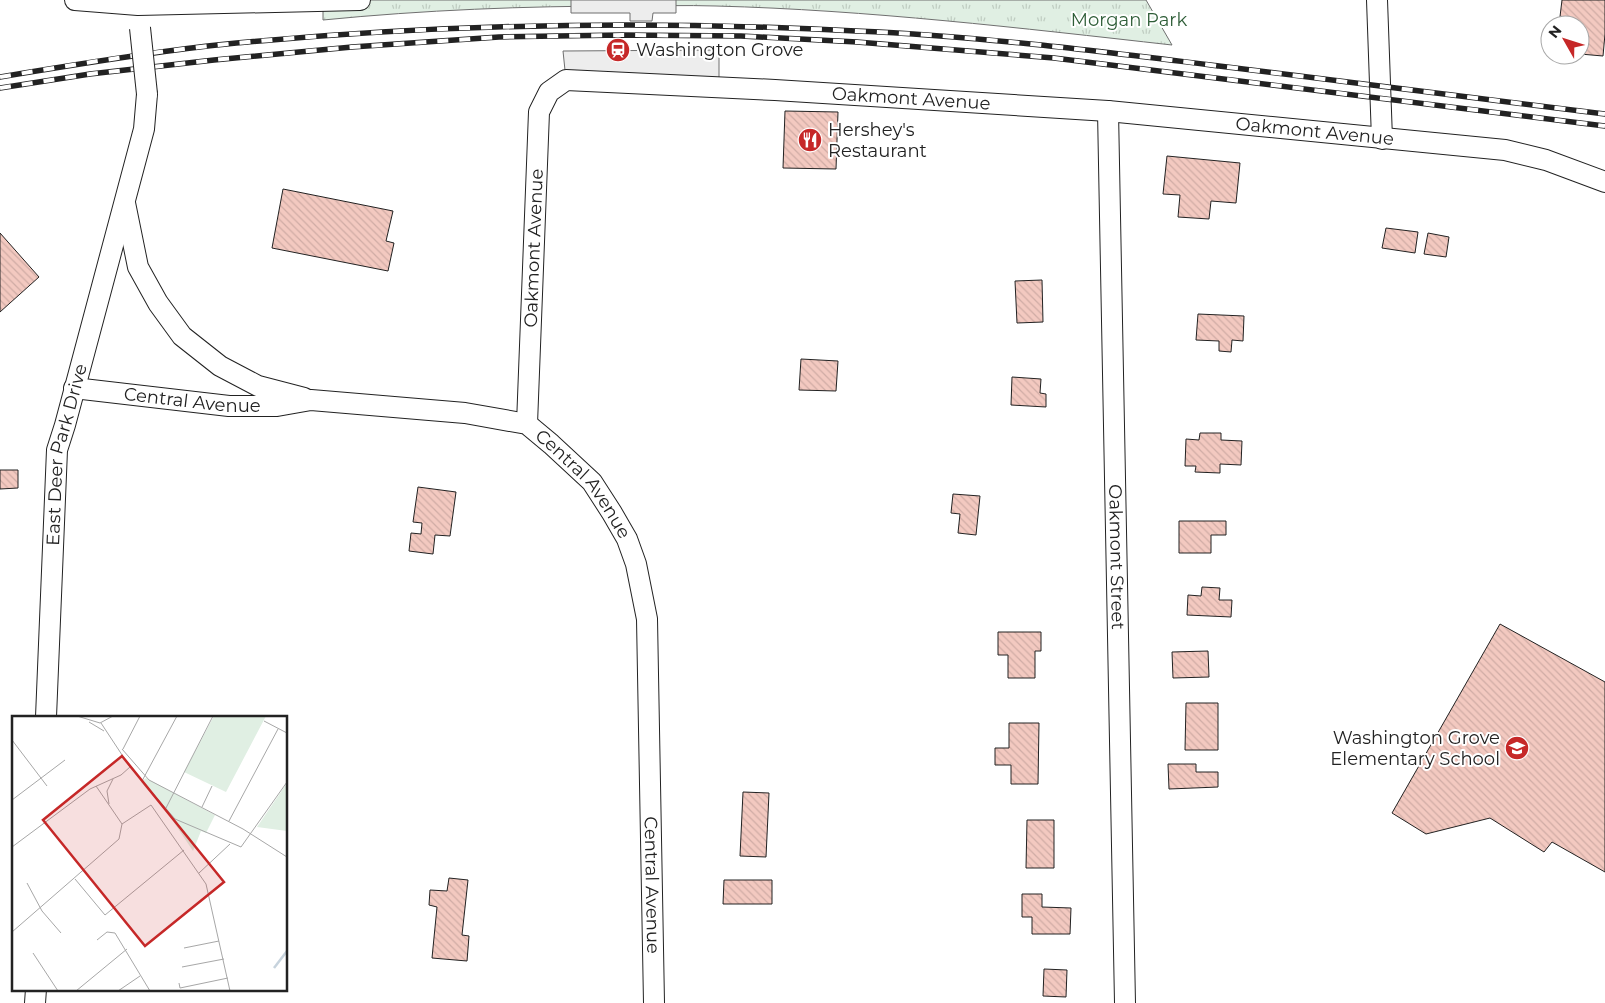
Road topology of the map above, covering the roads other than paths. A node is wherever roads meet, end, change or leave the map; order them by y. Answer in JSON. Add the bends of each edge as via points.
{"nodes":[{"id":1,"x":75,"y":0,"type":"edge"},
{"id":2,"x":360,"y":0,"type":"edge"},
{"id":3,"x":1377,"y":0,"type":"edge"},
{"id":4,"x":321,"y":1,"type":"edge"},
{"id":5,"x":138,"y":6,"type":"junction"},
{"id":6,"x":1108,"y":110,"type":"junction"},
{"id":7,"x":1382,"y":139,"type":"junction"},
{"id":8,"x":1605,"y":182,"type":"edge"},
{"id":9,"x":124,"y":199,"type":"junction"},
{"id":10,"x":74,"y":388,"type":"junction"},
{"id":11,"x":311,"y":400,"type":"junction"},
{"id":12,"x":527,"y":424,"type":"junction"},
{"id":13,"x":46,"y":716,"type":"edge"},
{"id":14,"x":36,"y":990,"type":"edge"},
{"id":15,"x":35,"y":1003,"type":"edge"},
{"id":16,"x":654,"y":1003,"type":"edge"},
{"id":17,"x":1125,"y":1003,"type":"edge"}],
"edges":[{"from":1,"to":5,"type":"street"},
{"from":2,"to":4,"type":"street"},
{"from":3,"to":7,"type":"street"},
{"from":4,"to":5,"type":"street"},
{"from":5,"to":9,"type":"street","name":"East Deer Park Drive","bridge":true,"via":[[147,94],[144,129]]},
{"from":6,"to":7,"type":"street","name":"Oakmont Avenue"},
{"from":6,"to":12,"type":"street","name":"Oakmont Avenue","via":[[566,80],[550,92],[539,112]]},
{"from":6,"to":17,"type":"street","name":"Oakmont Street"},
{"from":7,"to":8,"type":"street","name":"Oakmont Avenue","via":[[1506,150],[1546,160]]},
{"from":9,"to":10,"type":"street","name":"East Deer Park Drive"},
{"from":9,"to":11,"type":"street","name":"East Deer Park Drive","via":[[138,267],[182,336],[220,366],[258,386]]},
{"from":10,"to":11,"type":"street","name":"Central Avenue","via":[[229,406],[277,406]]},
{"from":10,"to":13,"type":"street","name":"East Deer Park Drive","via":[[57,450]]},
{"from":11,"to":12,"type":"street","name":"Central Avenue","via":[[465,413]]},
{"from":12,"to":16,"type":"street","name":"Central Avenue","via":[[592,482],[627,539],[636,564],[647,619]]},
{"from":14,"to":15,"type":"street"}]}
